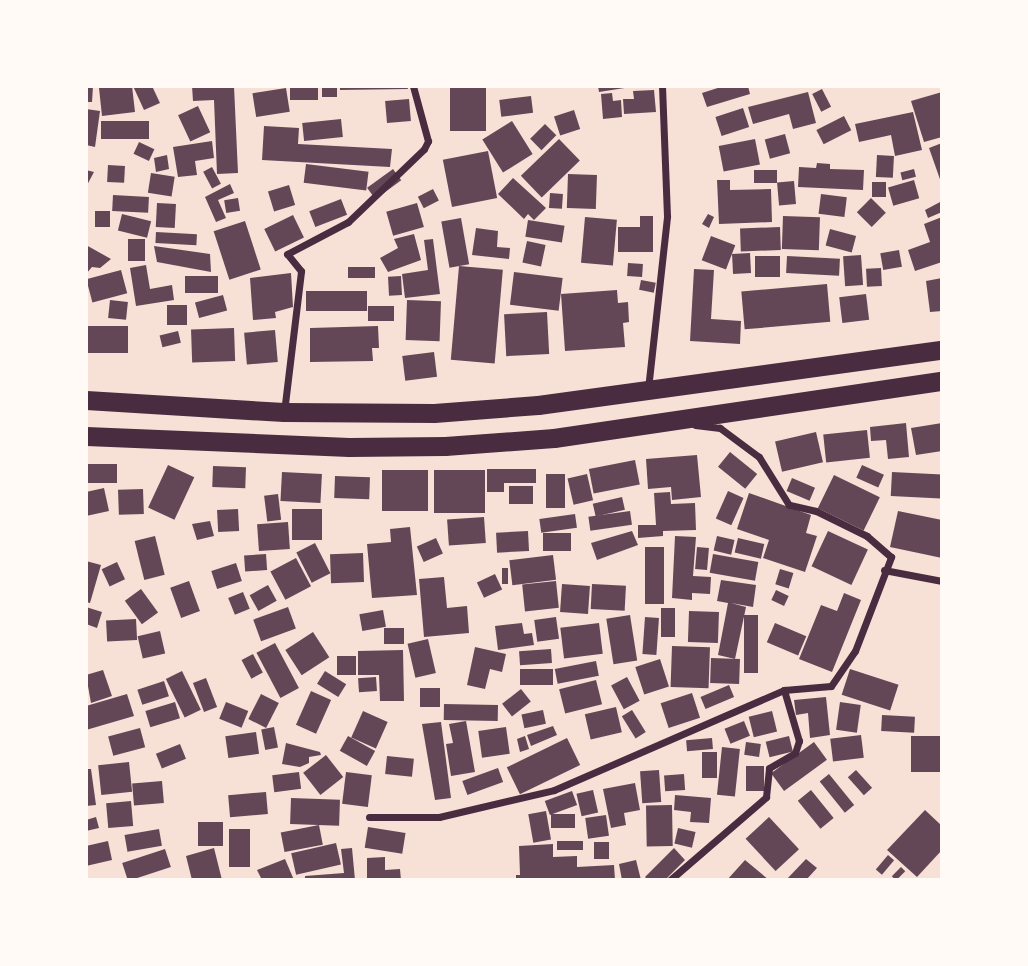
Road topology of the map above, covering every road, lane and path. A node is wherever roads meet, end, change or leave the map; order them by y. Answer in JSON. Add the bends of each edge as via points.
{"nodes":[{"id":1,"x":413,"y":86,"type":"edge"},
{"id":2,"x":662,"y":86,"type":"edge"},
{"id":3,"x":942,"y":349,"type":"edge"},
{"id":4,"x":942,"y":381,"type":"edge"},
{"id":5,"x":648,"y":389,"type":"junction"},
{"id":6,"x":86,"y":400,"type":"edge"},
{"id":7,"x":284,"y":412,"type":"junction"},
{"id":8,"x":661,"y":421,"type":"junction"},
{"id":9,"x":86,"y":436,"type":"edge"},
{"id":10,"x":884,"y":570,"type":"junction"},
{"id":11,"x":942,"y":581,"type":"edge"},
{"id":12,"x":784,"y":690,"type":"junction"},
{"id":13,"x":369,"y":817,"type":"dead end"},
{"id":14,"x":670,"y":880,"type":"edge"}],
"edges":[{"from":1,"to":7,"type":"street","via":[[428,141],[424,149],[348,222],[287,254],[301,271]]},
{"from":2,"to":5,"type":"street","via":[[667,216]]},
{"from":3,"to":5,"type":"highway"},
{"from":4,"to":8,"type":"highway"},
{"from":5,"to":7,"type":"highway","via":[[538,405],[434,413]]},
{"from":6,"to":7,"type":"highway"},
{"from":8,"to":9,"type":"highway","via":[[554,438],[445,446],[307,446]]},
{"from":8,"to":10,"type":"street","via":[[720,428],[759,457],[789,505],[816,511],[867,536],[891,557]]},
{"from":10,"to":11,"type":"street"},
{"from":10,"to":12,"type":"street","via":[[855,652],[831,686]]},
{"from":12,"to":13,"type":"street","via":[[554,790],[439,817]]},
{"from":12,"to":14,"type":"street","via":[[799,741],[795,753],[769,768],[766,797]]}]}
